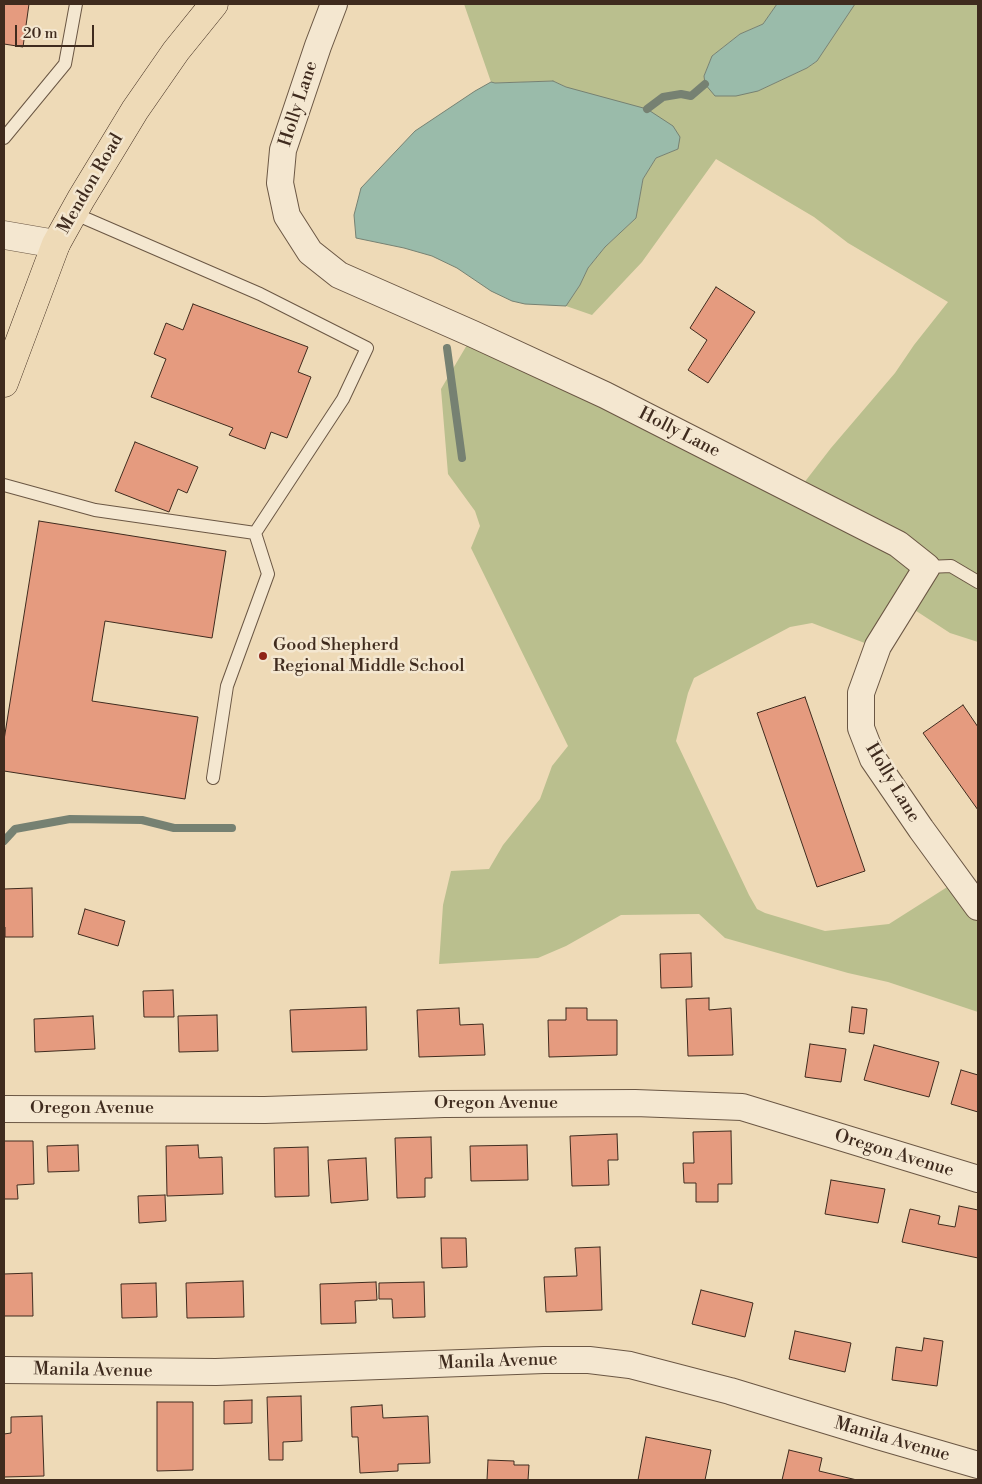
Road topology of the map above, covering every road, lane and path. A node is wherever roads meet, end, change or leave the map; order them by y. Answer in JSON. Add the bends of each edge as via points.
{"nodes":[{"id":1,"x":76,"y":4,"type":"edge"},
{"id":2,"x":214,"y":4,"type":"edge"},
{"id":3,"x":334,"y":4,"type":"edge"},
{"id":4,"x":4,"y":138,"type":"edge"},
{"id":5,"x":73,"y":213,"type":"junction"},
{"id":6,"x":4,"y":235,"type":"edge"},
{"id":7,"x":56,"y":244,"type":"junction"},
{"id":8,"x":4,"y":383,"type":"edge"},
{"id":9,"x":4,"y":486,"type":"edge"},
{"id":10,"x":255,"y":533,"type":"junction"},
{"id":11,"x":927,"y":567,"type":"junction"},
{"id":12,"x":978,"y":582,"type":"edge"},
{"id":13,"x":213,"y":778,"type":"dead end"},
{"id":14,"x":978,"y":907,"type":"edge"},
{"id":15,"x":4,"y":1109,"type":"edge"},
{"id":16,"x":978,"y":1179,"type":"edge"},
{"id":17,"x":4,"y":1370,"type":"edge"},
{"id":18,"x":978,"y":1465,"type":"edge"}],
"edges":[{"from":1,"to":4,"type":"lane","via":[[65,64]]},
{"from":2,"to":5,"type":"main road","name":"Mendon Road","via":[[135,110]]},
{"from":3,"to":11,"type":"street","name":"Holly Lane","via":[[283,150],[280,183],[287,216],[310,252],[339,275],[605,395],[898,544]]},
{"from":5,"to":7,"type":"main road","name":"Mendon Road"},
{"from":5,"to":10,"type":"lane","via":[[260,294],[367,348],[343,399]]},
{"from":6,"to":7,"type":"street"},
{"from":7,"to":8,"type":"main road","name":"Mendon Road"},
{"from":9,"to":10,"type":"lane","via":[[95,510]]},
{"from":10,"to":13,"type":"lane","via":[[268,574],[227,686]]},
{"from":11,"to":12,"type":"lane","via":[[952,566]]},
{"from":11,"to":14,"type":"street","name":"Holly Lane","via":[[878,646],[861,693],[861,728],[873,759]]},
{"from":15,"to":16,"type":"street","name":"Oregon Avenue","via":[[265,1110],[444,1104],[634,1103],[742,1107]]},
{"from":17,"to":18,"type":"street","name":"Manila Avenue","via":[[216,1372],[589,1360],[630,1365],[730,1391]]}]}
